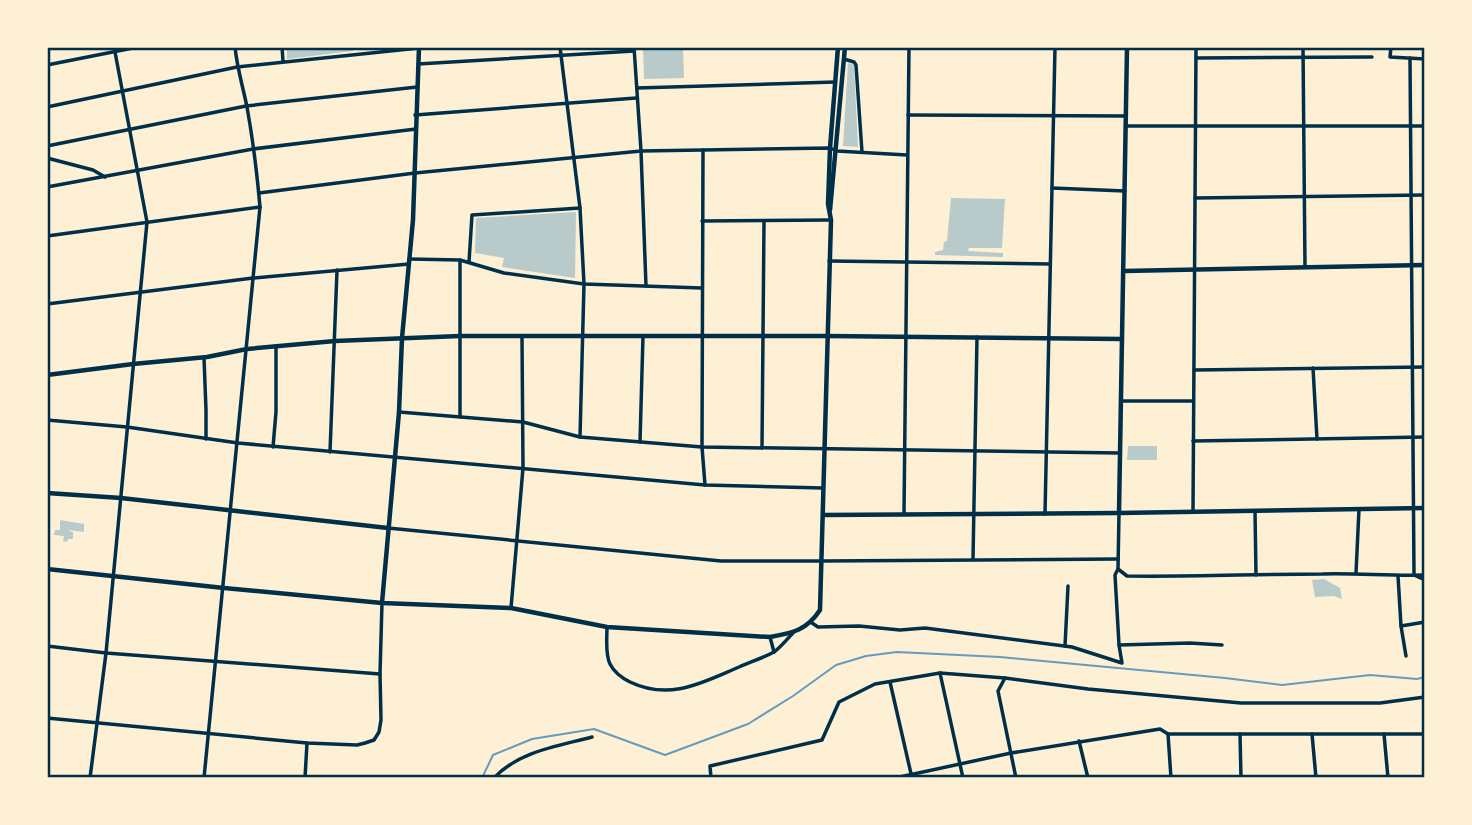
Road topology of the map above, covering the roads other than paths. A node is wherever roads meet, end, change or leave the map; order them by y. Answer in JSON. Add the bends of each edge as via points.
{"nodes":[{"id":1,"x":96,"y":47,"type":"edge"},
{"id":2,"x":138,"y":47,"type":"edge"},
{"id":3,"x":235,"y":47,"type":"edge"},
{"id":4,"x":282,"y":47,"type":"edge"},
{"id":5,"x":561,"y":47,"type":"edge"},
{"id":6,"x":838,"y":47,"type":"edge"},
{"id":7,"x":845,"y":47,"type":"edge"},
{"id":8,"x":909,"y":47,"type":"edge"},
{"id":9,"x":1055,"y":47,"type":"edge"},
{"id":10,"x":1127,"y":47,"type":"edge"},
{"id":11,"x":1196,"y":47,"type":"edge"},
{"id":12,"x":1303,"y":47,"type":"edge"},
{"id":13,"x":1391,"y":47,"type":"edge"},
{"id":14,"x":419,"y":48,"type":"edge"},
{"id":15,"x":634,"y":49,"type":"edge"},
{"id":16,"x":116,"y":52,"type":"junction"},
{"id":17,"x":561,"y":55,"type":"junction"},
{"id":18,"x":97,"y":56,"type":"junction"},
{"id":19,"x":1303,"y":57,"type":"junction"},
{"id":20,"x":1372,"y":57,"type":"dead end"},
{"id":21,"x":1196,"y":58,"type":"junction"},
{"id":22,"x":1410,"y":58,"type":"junction"},
{"id":23,"x":844,"y":59,"type":"junction"},
{"id":24,"x":1425,"y":59,"type":"edge"},
{"id":25,"x":283,"y":61,"type":"junction"},
{"id":26,"x":418,"y":64,"type":"junction"},
{"id":27,"x":47,"y":65,"type":"edge"},
{"id":28,"x":237,"y":66,"type":"junction"},
{"id":29,"x":835,"y":82,"type":"junction"},
{"id":30,"x":417,"y":87,"type":"junction"},
{"id":31,"x":637,"y":88,"type":"junction"},
{"id":32,"x":123,"y":92,"type":"junction"},
{"id":33,"x":636,"y":98,"type":"junction"},
{"id":34,"x":566,"y":104,"type":"junction"},
{"id":35,"x":246,"y":106,"type":"junction"},
{"id":36,"x":47,"y":107,"type":"edge"},
{"id":37,"x":415,"y":115,"type":"junction"},
{"id":38,"x":908,"y":115,"type":"junction"},
{"id":39,"x":1053,"y":116,"type":"junction"},
{"id":40,"x":1126,"y":116,"type":"junction"},
{"id":41,"x":1126,"y":126,"type":"junction"},
{"id":42,"x":1195,"y":126,"type":"junction"},
{"id":43,"x":1304,"y":126,"type":"junction"},
{"id":44,"x":1410,"y":126,"type":"junction"},
{"id":45,"x":1425,"y":126,"type":"edge"},
{"id":46,"x":130,"y":130,"type":"junction"},
{"id":47,"x":416,"y":130,"type":"junction"},
{"id":48,"x":47,"y":146,"type":"edge"},
{"id":49,"x":830,"y":148,"type":"junction"},
{"id":50,"x":253,"y":149,"type":"junction"},
{"id":51,"x":703,"y":150,"type":"junction"},
{"id":52,"x":641,"y":151,"type":"junction"},
{"id":53,"x":837,"y":151,"type":"junction"},
{"id":54,"x":862,"y":152,"type":"junction"},
{"id":55,"x":907,"y":155,"type":"junction"},
{"id":56,"x":574,"y":157,"type":"junction"},
{"id":57,"x":47,"y":158,"type":"edge"},
{"id":58,"x":138,"y":171,"type":"junction"},
{"id":59,"x":415,"y":173,"type":"junction"},
{"id":60,"x":105,"y":177,"type":"junction"},
{"id":61,"x":47,"y":187,"type":"edge"},
{"id":62,"x":1052,"y":188,"type":"junction"},
{"id":63,"x":1125,"y":191,"type":"junction"},
{"id":64,"x":259,"y":193,"type":"junction"},
{"id":65,"x":1411,"y":195,"type":"junction"},
{"id":66,"x":1425,"y":195,"type":"edge"},
{"id":67,"x":1304,"y":197,"type":"junction"},
{"id":68,"x":1195,"y":198,"type":"junction"},
{"id":69,"x":260,"y":207,"type":"junction"},
{"id":70,"x":580,"y":208,"type":"junction"},
{"id":71,"x":830,"y":211,"type":"junction"},
{"id":72,"x":764,"y":220,"type":"junction"},
{"id":73,"x":831,"y":220,"type":"junction"},
{"id":74,"x":702,"y":221,"type":"junction"},
{"id":75,"x":147,"y":222,"type":"junction"},
{"id":76,"x":47,"y":236,"type":"edge"},
{"id":77,"x":460,"y":260,"type":"junction"},
{"id":78,"x":829,"y":261,"type":"junction"},
{"id":79,"x":409,"y":262,"type":"junction"},
{"id":80,"x":906,"y":262,"type":"junction"},
{"id":81,"x":469,"y":263,"type":"junction"},
{"id":82,"x":1050,"y":264,"type":"junction"},
{"id":83,"x":1412,"y":265,"type":"junction"},
{"id":84,"x":1425,"y":265,"type":"edge"},
{"id":85,"x":1305,"y":267,"type":"junction"},
{"id":86,"x":1194,"y":269,"type":"junction"},
{"id":87,"x":337,"y":270,"type":"junction"},
{"id":88,"x":1124,"y":271,"type":"junction"},
{"id":89,"x":253,"y":278,"type":"junction"},
{"id":90,"x":584,"y":284,"type":"junction"},
{"id":91,"x":646,"y":286,"type":"junction"},
{"id":92,"x":702,"y":288,"type":"junction"},
{"id":93,"x":140,"y":292,"type":"junction"},
{"id":94,"x":47,"y":304,"type":"edge"},
{"id":95,"x":460,"y":336,"type":"junction"},
{"id":96,"x":643,"y":336,"type":"junction"},
{"id":97,"x":702,"y":336,"type":"junction"},
{"id":98,"x":763,"y":336,"type":"junction"},
{"id":99,"x":827,"y":336,"type":"junction"},
{"id":100,"x":522,"y":337,"type":"junction"},
{"id":101,"x":583,"y":337,"type":"junction"},
{"id":102,"x":905,"y":337,"type":"junction"},
{"id":103,"x":977,"y":337,"type":"junction"},
{"id":104,"x":402,"y":338,"type":"junction"},
{"id":105,"x":1048,"y":338,"type":"junction"},
{"id":106,"x":1122,"y":339,"type":"junction"},
{"id":107,"x":335,"y":341,"type":"junction"},
{"id":108,"x":276,"y":346,"type":"junction"},
{"id":109,"x":247,"y":349,"type":"junction"},
{"id":110,"x":204,"y":358,"type":"junction"},
{"id":111,"x":134,"y":364,"type":"junction"},
{"id":112,"x":1425,"y":367,"type":"edge"},
{"id":113,"x":1313,"y":368,"type":"junction"},
{"id":114,"x":1413,"y":368,"type":"junction"},
{"id":115,"x":1194,"y":370,"type":"junction"},
{"id":116,"x":47,"y":375,"type":"edge"},
{"id":117,"x":1121,"y":401,"type":"junction"},
{"id":118,"x":1193,"y":401,"type":"junction"},
{"id":119,"x":399,"y":412,"type":"junction"},
{"id":120,"x":460,"y":417,"type":"junction"},
{"id":121,"x":47,"y":420,"type":"edge"},
{"id":122,"x":523,"y":422,"type":"junction"},
{"id":123,"x":128,"y":427,"type":"junction"},
{"id":124,"x":580,"y":437,"type":"junction"},
{"id":125,"x":1425,"y":437,"type":"edge"},
{"id":126,"x":1413,"y":438,"type":"junction"},
{"id":127,"x":206,"y":439,"type":"junction"},
{"id":128,"x":1317,"y":439,"type":"junction"},
{"id":129,"x":1193,"y":441,"type":"junction"},
{"id":130,"x":640,"y":442,"type":"junction"},
{"id":131,"x":238,"y":443,"type":"junction"},
{"id":132,"x":273,"y":447,"type":"junction"},
{"id":133,"x":702,"y":447,"type":"junction"},
{"id":134,"x":762,"y":448,"type":"junction"},
{"id":135,"x":824,"y":449,"type":"junction"},
{"id":136,"x":904,"y":450,"type":"junction"},
{"id":137,"x":975,"y":451,"type":"junction"},
{"id":138,"x":330,"y":452,"type":"junction"},
{"id":139,"x":1046,"y":452,"type":"junction"},
{"id":140,"x":1120,"y":453,"type":"junction"},
{"id":141,"x":395,"y":457,"type":"junction"},
{"id":142,"x":523,"y":468,"type":"junction"},
{"id":143,"x":705,"y":485,"type":"junction"},
{"id":144,"x":824,"y":488,"type":"junction"},
{"id":145,"x":47,"y":493,"type":"edge"},
{"id":146,"x":121,"y":498,"type":"junction"},
{"id":147,"x":1414,"y":508,"type":"junction"},
{"id":148,"x":1425,"y":508,"type":"edge"},
{"id":149,"x":1359,"y":509,"type":"junction"},
{"id":150,"x":231,"y":511,"type":"junction"},
{"id":151,"x":1255,"y":511,"type":"junction"},
{"id":152,"x":1193,"y":512,"type":"junction"},
{"id":153,"x":1045,"y":513,"type":"junction"},
{"id":154,"x":1119,"y":513,"type":"junction"},
{"id":155,"x":904,"y":514,"type":"junction"},
{"id":156,"x":974,"y":514,"type":"junction"},
{"id":157,"x":823,"y":515,"type":"junction"},
{"id":158,"x":388,"y":528,"type":"junction"},
{"id":159,"x":517,"y":540,"type":"junction"},
{"id":160,"x":1118,"y":559,"type":"junction"},
{"id":161,"x":973,"y":560,"type":"junction"},
{"id":162,"x":822,"y":561,"type":"junction"},
{"id":163,"x":47,"y":569,"type":"edge"},
{"id":164,"x":1118,"y":569,"type":"junction"},
{"id":165,"x":1356,"y":573,"type":"junction"},
{"id":166,"x":1256,"y":575,"type":"junction"},
{"id":167,"x":1414,"y":575,"type":"junction"},
{"id":168,"x":1425,"y":575,"type":"edge"},
{"id":169,"x":1398,"y":576,"type":"junction"},
{"id":170,"x":113,"y":577,"type":"junction"},
{"id":171,"x":1425,"y":580,"type":"edge"},
{"id":172,"x":1068,"y":586,"type":"dead end"},
{"id":173,"x":223,"y":588,"type":"junction"},
{"id":174,"x":382,"y":603,"type":"junction"},
{"id":175,"x":511,"y":608,"type":"junction"},
{"id":176,"x":1425,"y":622,"type":"edge"},
{"id":177,"x":812,"y":623,"type":"junction"},
{"id":178,"x":1401,"y":626,"type":"junction"},
{"id":179,"x":607,"y":627,"type":"junction"},
{"id":180,"x":793,"y":633,"type":"junction"},
{"id":181,"x":770,"y":637,"type":"junction"},
{"id":182,"x":1119,"y":645,"type":"junction"},
{"id":183,"x":1222,"y":645,"type":"dead end"},
{"id":184,"x":47,"y":646,"type":"edge"},
{"id":185,"x":1065,"y":646,"type":"junction"},
{"id":186,"x":774,"y":652,"type":"junction"},
{"id":187,"x":106,"y":653,"type":"junction"},
{"id":188,"x":1406,"y":656,"type":"dead end"},
{"id":189,"x":215,"y":662,"type":"junction"},
{"id":190,"x":940,"y":673,"type":"junction"},
{"id":191,"x":380,"y":674,"type":"junction"},
{"id":192,"x":1005,"y":678,"type":"junction"},
{"id":193,"x":890,"y":682,"type":"junction"},
{"id":194,"x":1425,"y":697,"type":"edge"},
{"id":195,"x":47,"y":718,"type":"edge"},
{"id":196,"x":97,"y":723,"type":"junction"},
{"id":197,"x":208,"y":733,"type":"junction"},
{"id":198,"x":1168,"y":734,"type":"junction"},
{"id":199,"x":1240,"y":734,"type":"junction"},
{"id":200,"x":1312,"y":734,"type":"junction"},
{"id":201,"x":1384,"y":734,"type":"junction"},
{"id":202,"x":1425,"y":734,"type":"edge"},
{"id":203,"x":593,"y":737,"type":"dead end"},
{"id":204,"x":1079,"y":741,"type":"junction"},
{"id":205,"x":307,"y":743,"type":"junction"},
{"id":206,"x":1011,"y":753,"type":"junction"},
{"id":207,"x":960,"y":763,"type":"junction"},
{"id":208,"x":912,"y":776,"type":"edge"},
{"id":209,"x":90,"y":778,"type":"edge"},
{"id":210,"x":204,"y":778,"type":"edge"},
{"id":211,"x":305,"y":778,"type":"edge"},
{"id":212,"x":494,"y":778,"type":"edge"},
{"id":213,"x":711,"y":778,"type":"edge"},
{"id":214,"x":895,"y":778,"type":"edge"},
{"id":215,"x":963,"y":778,"type":"edge"},
{"id":216,"x":1016,"y":778,"type":"edge"},
{"id":217,"x":1088,"y":778,"type":"edge"},
{"id":218,"x":1171,"y":778,"type":"edge"},
{"id":219,"x":1241,"y":778,"type":"edge"},
{"id":220,"x":1316,"y":778,"type":"edge"},
{"id":221,"x":1388,"y":778,"type":"edge"}],
"edges":[{"from":1,"to":18,"type":"street"},
{"from":2,"to":16,"type":"street"},
{"from":3,"to":28,"type":"street"},
{"from":4,"to":25,"type":"street"},
{"from":5,"to":17,"type":"street"},
{"from":6,"to":29,"type":"street"},
{"from":7,"to":23,"type":"street"},
{"from":8,"to":38,"type":"street"},
{"from":9,"to":39,"type":"street"},
{"from":10,"to":40,"type":"street"},
{"from":11,"to":21,"type":"street"},
{"from":12,"to":19,"type":"street"},
{"from":13,"to":22,"type":"street","via":[[1390,57]]},
{"from":14,"to":25,"type":"street"},
{"from":14,"to":26,"type":"street"},
{"from":15,"to":17,"type":"street"},
{"from":15,"to":31,"type":"street"},
{"from":16,"to":18,"type":"street"},
{"from":16,"to":32,"type":"street"},
{"from":17,"to":26,"type":"street"},
{"from":17,"to":34,"type":"street"},
{"from":18,"to":27,"type":"street"},
{"from":19,"to":20,"type":"street"},
{"from":19,"to":21,"type":"street"},
{"from":19,"to":43,"type":"street"},
{"from":21,"to":42,"type":"street"},
{"from":22,"to":24,"type":"street"},
{"from":22,"to":44,"type":"street"},
{"from":23,"to":53,"type":"street"},
{"from":23,"to":54,"type":"street","via":[[856,65]]},
{"from":25,"to":28,"type":"street"},
{"from":26,"to":30,"type":"street"},
{"from":28,"to":32,"type":"street"},
{"from":28,"to":35,"type":"street"},
{"from":29,"to":31,"type":"street"},
{"from":29,"to":49,"type":"street"},
{"from":30,"to":35,"type":"street"},
{"from":30,"to":37,"type":"street"},
{"from":31,"to":33,"type":"street"},
{"from":32,"to":36,"type":"street"},
{"from":32,"to":46,"type":"street"},
{"from":33,"to":34,"type":"street"},
{"from":33,"to":52,"type":"street"},
{"from":34,"to":37,"type":"street"},
{"from":34,"to":56,"type":"street"},
{"from":35,"to":46,"type":"street"},
{"from":35,"to":50,"type":"street"},
{"from":37,"to":47,"type":"street"},
{"from":38,"to":39,"type":"street"},
{"from":38,"to":55,"type":"street"},
{"from":39,"to":40,"type":"street"},
{"from":39,"to":62,"type":"street"},
{"from":40,"to":41,"type":"street"},
{"from":41,"to":42,"type":"street"},
{"from":41,"to":63,"type":"street"},
{"from":42,"to":43,"type":"street"},
{"from":42,"to":68,"type":"street"},
{"from":43,"to":44,"type":"street"},
{"from":43,"to":67,"type":"street"},
{"from":44,"to":45,"type":"street"},
{"from":44,"to":65,"type":"street"},
{"from":46,"to":48,"type":"street"},
{"from":46,"to":58,"type":"street"},
{"from":47,"to":50,"type":"street"},
{"from":47,"to":59,"type":"street"},
{"from":49,"to":51,"type":"street"},
{"from":49,"to":53,"type":"street"},
{"from":49,"to":71,"type":"street"},
{"from":50,"to":58,"type":"street"},
{"from":50,"to":64,"type":"street"},
{"from":51,"to":52,"type":"street"},
{"from":51,"to":74,"type":"street"},
{"from":52,"to":56,"type":"street"},
{"from":52,"to":91,"type":"street"},
{"from":53,"to":54,"type":"street"},
{"from":53,"to":71,"type":"street"},
{"from":54,"to":55,"type":"street"},
{"from":55,"to":80,"type":"street"},
{"from":56,"to":59,"type":"street"},
{"from":56,"to":70,"type":"street"},
{"from":57,"to":60,"type":"street"},
{"from":58,"to":60,"type":"street"},
{"from":58,"to":75,"type":"street"},
{"from":59,"to":64,"type":"street"},
{"from":59,"to":79,"type":"street"},
{"from":60,"to":61,"type":"street"},
{"from":62,"to":63,"type":"street"},
{"from":62,"to":82,"type":"street"},
{"from":63,"to":88,"type":"street"},
{"from":64,"to":69,"type":"street"},
{"from":65,"to":66,"type":"street"},
{"from":65,"to":67,"type":"street"},
{"from":65,"to":83,"type":"street"},
{"from":67,"to":68,"type":"street"},
{"from":67,"to":85,"type":"street"},
{"from":68,"to":86,"type":"street"},
{"from":69,"to":75,"type":"street"},
{"from":69,"to":89,"type":"street"},
{"from":70,"to":81,"type":"street","via":[[472,215]]},
{"from":70,"to":90,"type":"street"},
{"from":71,"to":73,"type":"street"},
{"from":72,"to":73,"type":"street"},
{"from":72,"to":74,"type":"street"},
{"from":72,"to":98,"type":"street"},
{"from":73,"to":78,"type":"street"},
{"from":74,"to":92,"type":"street"},
{"from":75,"to":76,"type":"street"},
{"from":75,"to":93,"type":"street"},
{"from":77,"to":79,"type":"street"},
{"from":77,"to":81,"type":"street"},
{"from":77,"to":95,"type":"street"},
{"from":78,"to":80,"type":"street"},
{"from":78,"to":99,"type":"street"},
{"from":79,"to":87,"type":"street"},
{"from":79,"to":104,"type":"street"},
{"from":80,"to":82,"type":"street"},
{"from":80,"to":102,"type":"street"},
{"from":81,"to":90,"type":"street","via":[[504,273]]},
{"from":82,"to":105,"type":"street"},
{"from":83,"to":84,"type":"street"},
{"from":83,"to":85,"type":"street"},
{"from":83,"to":114,"type":"street"},
{"from":85,"to":86,"type":"street"},
{"from":86,"to":88,"type":"street"},
{"from":86,"to":115,"type":"street"},
{"from":87,"to":89,"type":"street"},
{"from":87,"to":107,"type":"street"},
{"from":88,"to":106,"type":"street"},
{"from":89,"to":93,"type":"street"},
{"from":89,"to":109,"type":"street"},
{"from":90,"to":91,"type":"street"},
{"from":90,"to":101,"type":"street"},
{"from":91,"to":92,"type":"street"},
{"from":92,"to":97,"type":"street"},
{"from":93,"to":94,"type":"street"},
{"from":93,"to":111,"type":"street"},
{"from":95,"to":100,"type":"street"},
{"from":95,"to":104,"type":"street"},
{"from":95,"to":120,"type":"street"},
{"from":96,"to":97,"type":"street"},
{"from":96,"to":101,"type":"street"},
{"from":96,"to":130,"type":"street"},
{"from":97,"to":98,"type":"street"},
{"from":97,"to":133,"type":"street"},
{"from":98,"to":99,"type":"street"},
{"from":98,"to":134,"type":"street"},
{"from":99,"to":102,"type":"street"},
{"from":99,"to":135,"type":"street"},
{"from":100,"to":101,"type":"street"},
{"from":100,"to":122,"type":"street"},
{"from":101,"to":124,"type":"street"},
{"from":102,"to":103,"type":"street"},
{"from":102,"to":136,"type":"street"},
{"from":103,"to":105,"type":"street"},
{"from":103,"to":137,"type":"street"},
{"from":104,"to":107,"type":"street"},
{"from":104,"to":119,"type":"street"},
{"from":105,"to":106,"type":"street"},
{"from":105,"to":139,"type":"street"},
{"from":106,"to":117,"type":"street"},
{"from":107,"to":108,"type":"street"},
{"from":107,"to":138,"type":"street"},
{"from":108,"to":109,"type":"street"},
{"from":108,"to":132,"type":"street"},
{"from":109,"to":110,"type":"street"},
{"from":109,"to":131,"type":"street"},
{"from":110,"to":111,"type":"street"},
{"from":110,"to":127,"type":"street"},
{"from":111,"to":116,"type":"street"},
{"from":111,"to":123,"type":"street"},
{"from":112,"to":114,"type":"street"},
{"from":113,"to":114,"type":"street"},
{"from":113,"to":115,"type":"street"},
{"from":113,"to":128,"type":"street"},
{"from":114,"to":126,"type":"street"},
{"from":115,"to":118,"type":"street"},
{"from":117,"to":118,"type":"street"},
{"from":117,"to":140,"type":"street"},
{"from":118,"to":129,"type":"street"},
{"from":119,"to":120,"type":"street"},
{"from":119,"to":141,"type":"street"},
{"from":120,"to":122,"type":"street"},
{"from":121,"to":123,"type":"street"},
{"from":122,"to":124,"type":"street"},
{"from":122,"to":142,"type":"street"},
{"from":123,"to":127,"type":"street"},
{"from":123,"to":146,"type":"street"},
{"from":124,"to":130,"type":"street"},
{"from":125,"to":126,"type":"street"},
{"from":126,"to":128,"type":"street"},
{"from":126,"to":147,"type":"street"},
{"from":127,"to":131,"type":"street"},
{"from":128,"to":129,"type":"street"},
{"from":129,"to":152,"type":"street"},
{"from":130,"to":133,"type":"street"},
{"from":131,"to":132,"type":"street"},
{"from":131,"to":150,"type":"street"},
{"from":132,"to":138,"type":"street"},
{"from":133,"to":134,"type":"street"},
{"from":133,"to":143,"type":"street"},
{"from":134,"to":135,"type":"street"},
{"from":135,"to":136,"type":"street"},
{"from":135,"to":144,"type":"street"},
{"from":136,"to":137,"type":"street"},
{"from":136,"to":155,"type":"street"},
{"from":137,"to":139,"type":"street"},
{"from":137,"to":156,"type":"street"},
{"from":138,"to":141,"type":"street"},
{"from":139,"to":140,"type":"street"},
{"from":139,"to":153,"type":"street"},
{"from":140,"to":154,"type":"street"},
{"from":141,"to":142,"type":"street"},
{"from":141,"to":158,"type":"street"},
{"from":142,"to":143,"type":"street"},
{"from":142,"to":159,"type":"street"},
{"from":143,"to":144,"type":"street"},
{"from":144,"to":157,"type":"street"},
{"from":145,"to":146,"type":"street"},
{"from":146,"to":150,"type":"street"},
{"from":146,"to":170,"type":"street"},
{"from":147,"to":148,"type":"street"},
{"from":147,"to":149,"type":"street"},
{"from":147,"to":167,"type":"street"},
{"from":149,"to":151,"type":"street"},
{"from":149,"to":165,"type":"street"},
{"from":150,"to":158,"type":"street"},
{"from":150,"to":173,"type":"street"},
{"from":151,"to":152,"type":"street"},
{"from":151,"to":166,"type":"street"},
{"from":152,"to":154,"type":"street"},
{"from":153,"to":154,"type":"street"},
{"from":153,"to":156,"type":"street"},
{"from":154,"to":160,"type":"street"},
{"from":155,"to":156,"type":"street"},
{"from":155,"to":157,"type":"street"},
{"from":156,"to":161,"type":"street"},
{"from":157,"to":162,"type":"street"},
{"from":158,"to":159,"type":"street"},
{"from":158,"to":174,"type":"street"},
{"from":159,"to":162,"type":"street","via":[[721,561]]},
{"from":159,"to":175,"type":"street"},
{"from":160,"to":161,"type":"street"},
{"from":160,"to":164,"type":"street"},
{"from":161,"to":162,"type":"street"},
{"from":162,"to":177,"type":"street","via":[[820,610]]},
{"from":163,"to":170,"type":"street"},
{"from":164,"to":166,"type":"street","via":[[1127,576]]},
{"from":164,"to":182,"type":"street"},
{"from":165,"to":166,"type":"street"},
{"from":165,"to":169,"type":"street"},
{"from":167,"to":168,"type":"street"},
{"from":167,"to":169,"type":"street"},
{"from":167,"to":171,"type":"street"},
{"from":169,"to":178,"type":"street"},
{"from":170,"to":173,"type":"street"},
{"from":170,"to":187,"type":"street"},
{"from":172,"to":185,"type":"street"},
{"from":173,"to":174,"type":"street"},
{"from":173,"to":189,"type":"street"},
{"from":174,"to":175,"type":"street"},
{"from":174,"to":191,"type":"street"},
{"from":175,"to":179,"type":"street"},
{"from":176,"to":178,"type":"street"},
{"from":177,"to":180,"type":"street"},
{"from":177,"to":185,"type":"street","via":[[925,628]]},
{"from":178,"to":188,"type":"street"},
{"from":179,"to":181,"type":"street"},
{"from":179,"to":186,"type":"street","via":[[611,667],[622,678],[650,689],[683,689]]},
{"from":180,"to":181,"type":"street"},
{"from":180,"to":186,"type":"street"},
{"from":181,"to":186,"type":"street"},
{"from":182,"to":183,"type":"street"},
{"from":182,"to":185,"type":"street","via":[[1122,663]]},
{"from":184,"to":187,"type":"street"},
{"from":187,"to":189,"type":"street"},
{"from":187,"to":196,"type":"street"},
{"from":189,"to":191,"type":"street"},
{"from":189,"to":197,"type":"street"},
{"from":190,"to":192,"type":"street"},
{"from":190,"to":193,"type":"street"},
{"from":190,"to":207,"type":"street"},
{"from":191,"to":205,"type":"street","via":[[381,720],[374,740],[357,745]]},
{"from":192,"to":194,"type":"street","via":[[1241,703],[1380,703]]},
{"from":192,"to":206,"type":"street","via":[[998,691]]},
{"from":193,"to":208,"type":"street"},
{"from":193,"to":213,"type":"street","via":[[875,684],[839,702],[822,740],[710,766]]},
{"from":195,"to":196,"type":"street"},
{"from":196,"to":197,"type":"street"},
{"from":196,"to":209,"type":"street"},
{"from":197,"to":205,"type":"street"},
{"from":197,"to":210,"type":"street"},
{"from":198,"to":199,"type":"street"},
{"from":198,"to":204,"type":"street","via":[[1160,729]]},
{"from":198,"to":218,"type":"street"},
{"from":199,"to":200,"type":"street"},
{"from":199,"to":219,"type":"street"},
{"from":200,"to":201,"type":"street"},
{"from":200,"to":220,"type":"street"},
{"from":201,"to":202,"type":"street"},
{"from":201,"to":221,"type":"street"},
{"from":203,"to":212,"type":"street","via":[[522,757]]},
{"from":204,"to":206,"type":"street"},
{"from":204,"to":217,"type":"street"},
{"from":205,"to":211,"type":"street"},
{"from":206,"to":207,"type":"street"},
{"from":206,"to":216,"type":"street"},
{"from":207,"to":208,"type":"street"},
{"from":207,"to":215,"type":"street"},
{"from":208,"to":214,"type":"street"}]}
